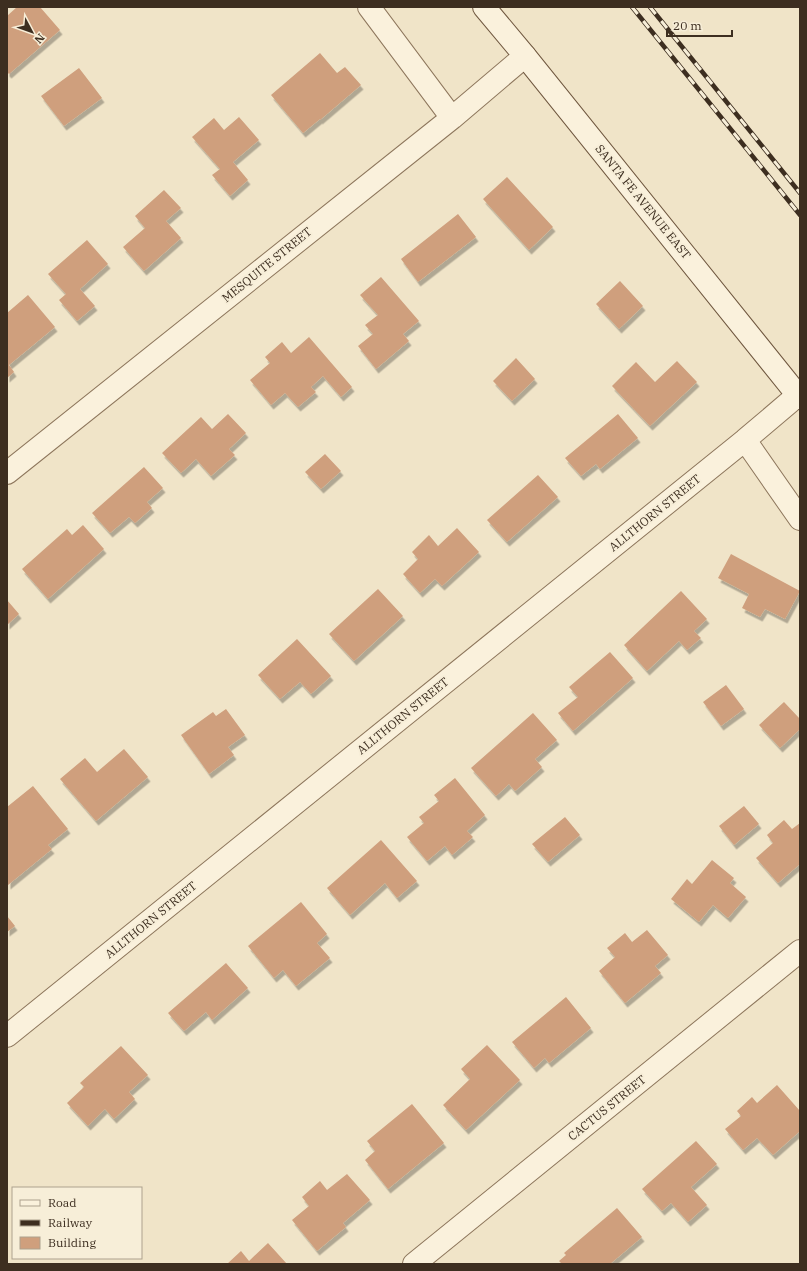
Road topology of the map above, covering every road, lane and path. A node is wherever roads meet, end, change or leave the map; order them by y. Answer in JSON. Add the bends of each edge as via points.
{"nodes":[{"id":1,"x":369,"y":7,"type":"edge"},
{"id":2,"x":484,"y":7,"type":"edge"},
{"id":3,"x":525,"y":56,"type":"junction"},
{"id":4,"x":452,"y":118,"type":"junction"},
{"id":5,"x":799,"y":396,"type":"edge"},
{"id":6,"x":745,"y":440,"type":"junction"},
{"id":7,"x":7,"y":473,"type":"edge"},
{"id":8,"x":800,"y":519,"type":"edge"},
{"id":9,"x":800,"y":951,"type":"edge"},
{"id":10,"x":7,"y":1036,"type":"edge"},
{"id":11,"x":414,"y":1264,"type":"edge"}],
"edges":[{"from":1,"to":4,"type":"street"},
{"from":2,"to":3,"type":"street","name":"SANTA FE AVENUE EAST"},
{"from":3,"to":4,"type":"street","name":"MESQUITE STREET"},
{"from":3,"to":5,"type":"street","name":"SANTA FE AVENUE EAST"},
{"from":4,"to":7,"type":"street","name":"MESQUITE STREET"},
{"from":5,"to":6,"type":"street","name":"ALLTHORN STREET"},
{"from":6,"to":8,"type":"street"},
{"from":6,"to":10,"type":"street","name":"ALLTHORN STREET"},
{"from":9,"to":11,"type":"street","name":"CACTUS STREET"}]}
